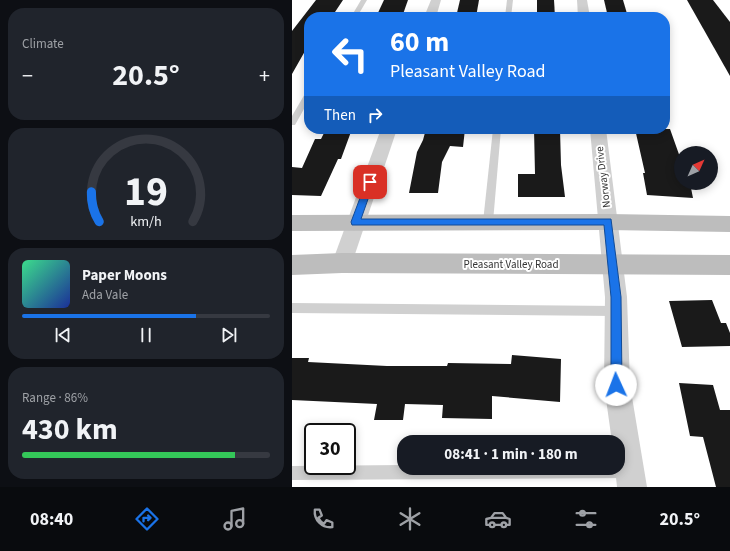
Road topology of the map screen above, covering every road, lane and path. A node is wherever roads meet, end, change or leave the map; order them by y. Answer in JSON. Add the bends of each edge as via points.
{"nodes":[{"id":1,"x":364,"y":0,"type":"edge"},
{"id":2,"x":436,"y":0,"type":"edge"},
{"id":3,"x":510,"y":0,"type":"edge"},
{"id":4,"x":582,"y":0,"type":"edge"},
{"id":5,"x":357,"y":12,"type":"edge"},
{"id":6,"x":432,"y":12,"type":"edge"},
{"id":7,"x":509,"y":12,"type":"edge"},
{"id":8,"x":583,"y":12,"type":"edge"},
{"id":9,"x":304,"y":103,"type":"edge"},
{"id":10,"x":292,"y":123,"type":"edge"},
{"id":11,"x":387,"y":134,"type":"edge"},
{"id":12,"x":497,"y":134,"type":"edge"},
{"id":13,"x":599,"y":134,"type":"edge"},
{"id":14,"x":355,"y":222,"type":"junction"},
{"id":15,"x":488,"y":222,"type":"junction"},
{"id":16,"x":608,"y":222,"type":"junction"},
{"id":17,"x":292,"y":223,"type":"edge"},
{"id":18,"x":730,"y":224,"type":"edge"},
{"id":19,"x":342,"y":263,"type":"junction"},
{"id":20,"x":292,"y":265,"type":"edge"},
{"id":21,"x":613,"y":265,"type":"junction"},
{"id":22,"x":730,"y":265,"type":"edge"},
{"id":23,"x":292,"y":308,"type":"edge"},
{"id":24,"x":616,"y":311,"type":"junction"},
{"id":25,"x":292,"y":473,"type":"edge"},
{"id":26,"x":630,"y":479,"type":"edge"}],
"edges":[{"from":1,"to":5,"type":"lane"},
{"from":2,"to":6,"type":"street"},
{"from":3,"to":7,"type":"lane"},
{"from":4,"to":8,"type":"street"},
{"from":9,"to":10,"type":"lane"},
{"from":11,"to":14,"type":"street"},
{"from":12,"to":15,"type":"lane"},
{"from":13,"to":16,"type":"street","name":"Norway Drive"},
{"from":14,"to":15,"type":"main road"},
{"from":14,"to":17,"type":"main road"},
{"from":14,"to":19,"type":"street"},
{"from":15,"to":16,"type":"main road"},
{"from":16,"to":18,"type":"main road"},
{"from":16,"to":21,"type":"street","name":"Norway Drive"},
{"from":19,"to":20,"type":"main road","name":"Pleasant Valley Road"},
{"from":19,"to":21,"type":"main road","name":"Pleasant Valley Road"},
{"from":21,"to":22,"type":"main road","name":"Pleasant Valley Road"},
{"from":21,"to":24,"type":"street","name":"Norway Drive"},
{"from":23,"to":24,"type":"lane"},
{"from":24,"to":26,"type":"street","name":"Norway Drive","via":[[616,385]]},
{"from":25,"to":26,"type":"lane"}]}
